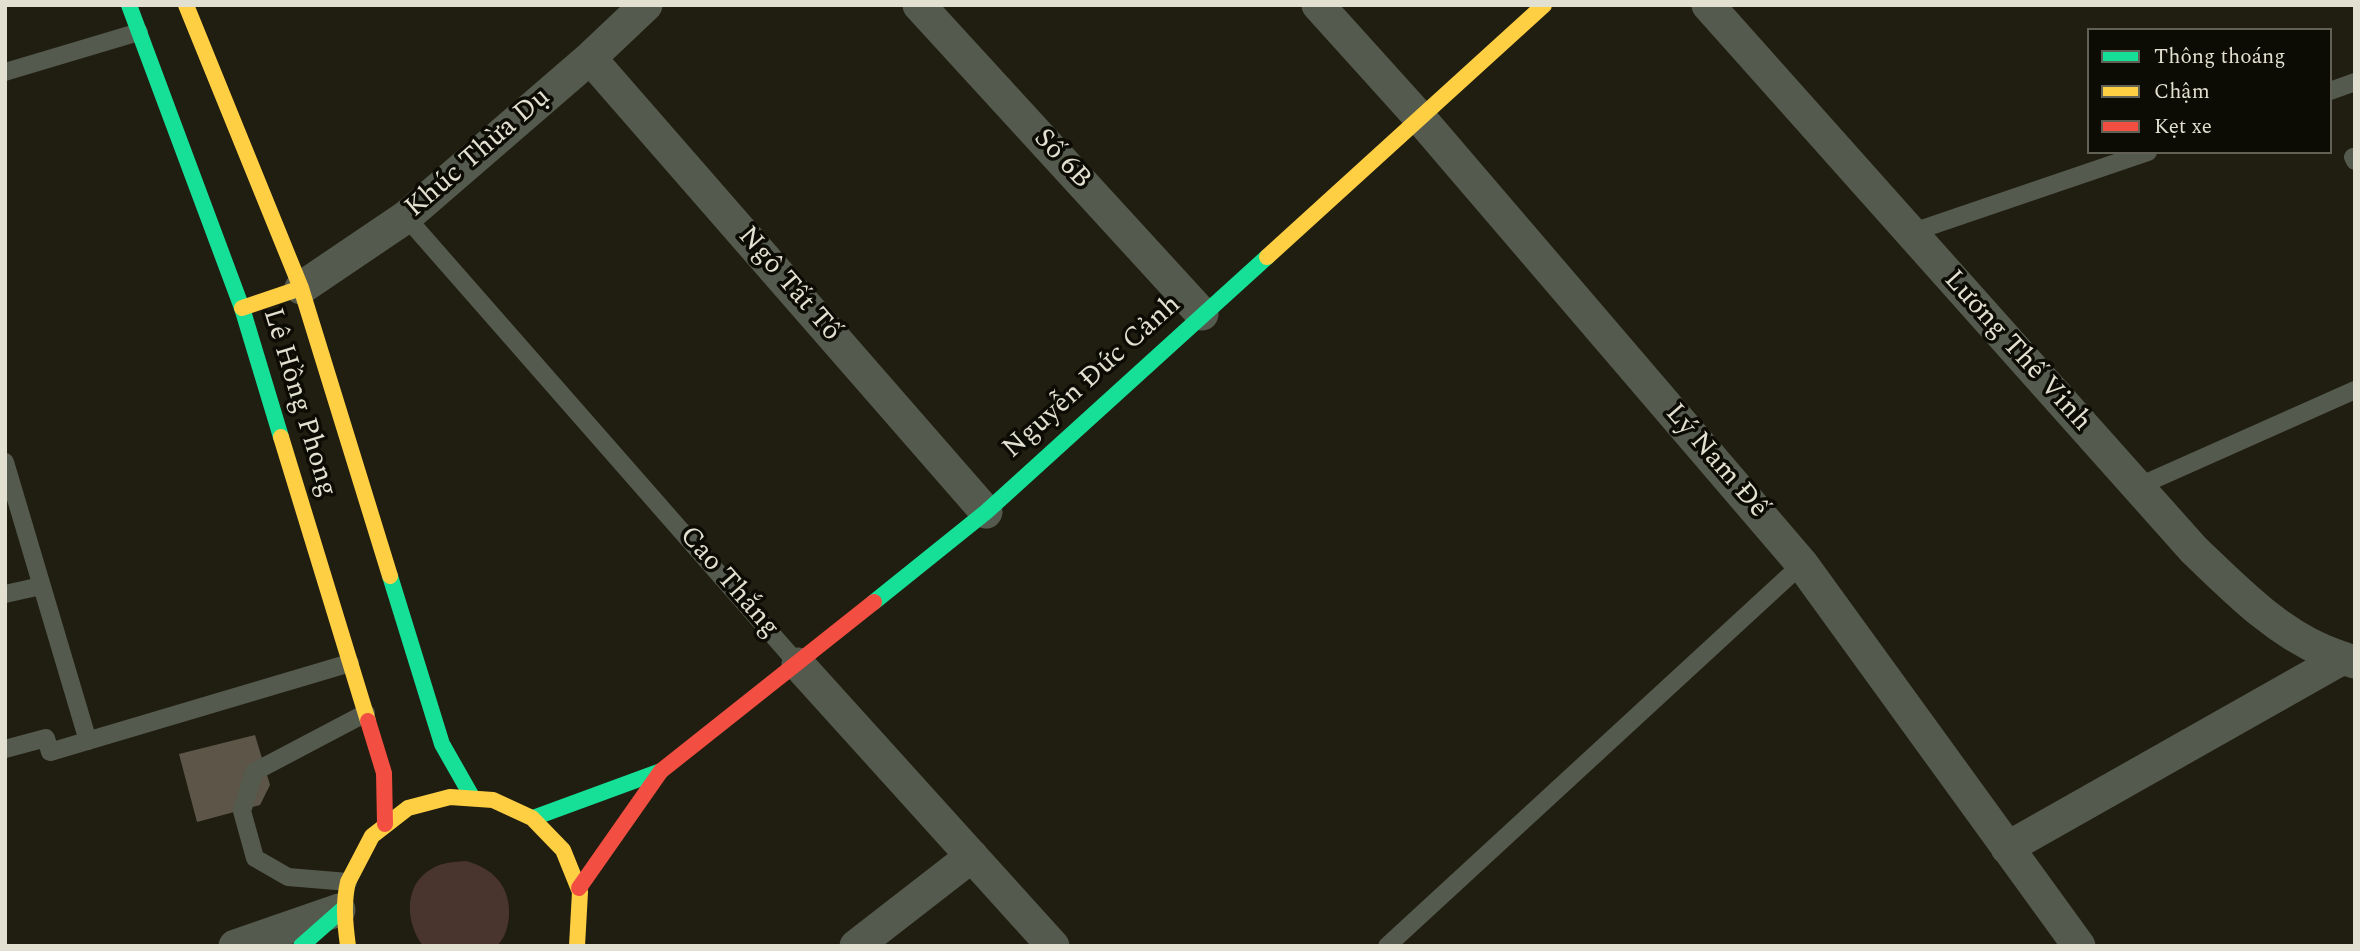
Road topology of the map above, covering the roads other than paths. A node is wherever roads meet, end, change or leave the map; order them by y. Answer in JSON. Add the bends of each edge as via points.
{"nodes":[{"id":1,"x":129,"y":5,"type":"edge"},
{"id":2,"x":186,"y":5,"type":"edge"},
{"id":3,"x":646,"y":5,"type":"edge"},
{"id":4,"x":919,"y":5,"type":"edge"},
{"id":5,"x":1318,"y":5,"type":"edge"},
{"id":6,"x":1544,"y":5,"type":"edge"},
{"id":7,"x":1721,"y":8,"type":"edge"},
{"id":8,"x":139,"y":32,"type":"junction"},
{"id":9,"x":590,"y":58,"type":"junction"},
{"id":10,"x":5,"y":72,"type":"edge"},
{"id":11,"x":2355,"y":82,"type":"edge"},
{"id":12,"x":2332,"y":90,"type":"edge"},
{"id":13,"x":1420,"y":118,"type":"junction"},
{"id":14,"x":2142,"y":154,"type":"edge"},
{"id":15,"x":406,"y":217,"type":"junction"},
{"id":16,"x":1910,"y":233,"type":"junction"},
{"id":17,"x":301,"y":288,"type":"junction"},
{"id":18,"x":242,"y":308,"type":"junction"},
{"id":19,"x":1202,"y":314,"type":"junction"},
{"id":20,"x":2355,"y":390,"type":"edge"},
{"id":21,"x":5,"y":462,"type":"edge"},
{"id":22,"x":2137,"y":487,"type":"junction"},
{"id":23,"x":986,"y":512,"type":"junction"},
{"id":24,"x":1802,"y":564,"type":"junction"},
{"id":25,"x":41,"y":586,"type":"junction"},
{"id":26,"x":5,"y":594,"type":"edge"},
{"id":27,"x":2349,"y":660,"type":"edge"},
{"id":28,"x":350,"y":663,"type":"junction"},
{"id":29,"x":798,"y":664,"type":"junction"},
{"id":30,"x":366,"y":713,"type":"junction"},
{"id":31,"x":88,"y":741,"type":"junction"},
{"id":32,"x":5,"y":749,"type":"edge"},
{"id":33,"x":661,"y":771,"type":"junction"},
{"id":34,"x":471,"y":795,"type":"junction"},
{"id":35,"x":533,"y":818,"type":"junction"},
{"id":36,"x":385,"y":824,"type":"junction"},
{"id":37,"x":2007,"y":848,"type":"junction"},
{"id":38,"x":972,"y":856,"type":"junction"},
{"id":39,"x":579,"y":887,"type":"junction"},
{"id":40,"x":346,"y":895,"type":"junction"},
{"id":41,"x":235,"y":946,"type":"edge"},
{"id":42,"x":300,"y":946,"type":"edge"},
{"id":43,"x":348,"y":946,"type":"edge"},
{"id":44,"x":577,"y":946,"type":"edge"},
{"id":45,"x":856,"y":946,"type":"edge"},
{"id":46,"x":1054,"y":946,"type":"edge"},
{"id":47,"x":1387,"y":946,"type":"edge"},
{"id":48,"x":2079,"y":946,"type":"edge"}],
"edges":[{"from":1,"to":8,"type":"main road","name":"Lê Hồng Phong"},
{"from":2,"to":17,"type":"main road","name":"Lê Hồng Phong"},
{"from":3,"to":9,"type":"street","name":"Khúc Thừa Dụ"},
{"from":4,"to":19,"type":"street","name":"Số 6B"},
{"from":5,"to":13,"type":"street","name":"Lý Nam Đế"},
{"from":6,"to":13,"type":"main road","name":"Nguyễn Đức Cảnh"},
{"from":7,"to":16,"type":"street","name":"Lương Thế Vinh"},
{"from":8,"to":10,"type":"lane"},
{"from":8,"to":18,"type":"main road","name":"Lê Hồng Phong"},
{"from":9,"to":15,"type":"street","name":"Khúc Thừa Dụ"},
{"from":9,"to":23,"type":"street","name":"Ngô Tất Tố"},
{"from":11,"to":12,"type":"lane"},
{"from":13,"to":19,"type":"main road","name":"Nguyễn Đức Cảnh"},
{"from":13,"to":24,"type":"street","name":"Lý Nam Đế"},
{"from":14,"to":16,"type":"lane"},
{"from":15,"to":17,"type":"street","name":"Khúc Thừa Dụ"},
{"from":15,"to":29,"type":"lane","name":"Cao Thắng"},
{"from":16,"to":22,"type":"street","name":"Lương Thế Vinh"},
{"from":17,"to":18,"type":"main road"},
{"from":17,"to":34,"type":"main road","name":"Lê Hồng Phong","via":[[442,744]]},
{"from":18,"to":28,"type":"main road","name":"Lê Hồng Phong"},
{"from":19,"to":23,"type":"main road","name":"Nguyễn Đức Cảnh"},
{"from":20,"to":22,"type":"lane"},
{"from":21,"to":25,"type":"lane"},
{"from":22,"to":27,"type":"street","name":"Lương Thế Vinh","via":[[2244,597],[2286,630]]},
{"from":23,"to":29,"type":"main road","name":"Nguyễn Đức Cảnh"},
{"from":24,"to":37,"type":"street","name":"Lý Nam Đế"},
{"from":24,"to":47,"type":"lane"},
{"from":25,"to":26,"type":"lane"},
{"from":25,"to":31,"type":"lane"},
{"from":27,"to":37,"type":"street"},
{"from":28,"to":30,"type":"main road","name":"Lê Hồng Phong"},
{"from":28,"to":31,"type":"lane"},
{"from":29,"to":33,"type":"main road","name":"Nguyễn Đức Cảnh"},
{"from":29,"to":38,"type":"street","name":"Cao Thắng"},
{"from":30,"to":36,"type":"main road","name":"Lê Hồng Phong","via":[[384,773]]},
{"from":30,"to":40,"type":"lane","via":[[254,772],[242,811],[255,858],[288,877]]},
{"from":31,"to":32,"type":"lane","via":[[51,751],[46,738]]},
{"from":33,"to":35,"type":"main road","name":"Nguyễn Đức Cảnh"},
{"from":33,"to":39,"type":"main road","name":"Nguyễn Đức Cảnh"},
{"from":34,"to":35,"type":"main road","via":[[504,802]]},
{"from":34,"to":36,"type":"main road","via":[[440,797],[411,807]]},
{"from":35,"to":39,"type":"main road","via":[[554,837]]},
{"from":36,"to":40,"type":"main road","via":[[364,848]]},
{"from":37,"to":48,"type":"street","name":"Lý Nam Đế"},
{"from":38,"to":45,"type":"street"},
{"from":38,"to":46,"type":"street","name":"Cao Thắng"},
{"from":39,"to":44,"type":"main road","via":[[582,916]]},
{"from":40,"to":41,"type":"street"},
{"from":40,"to":42,"type":"main road"},
{"from":40,"to":43,"type":"main road"}]}
